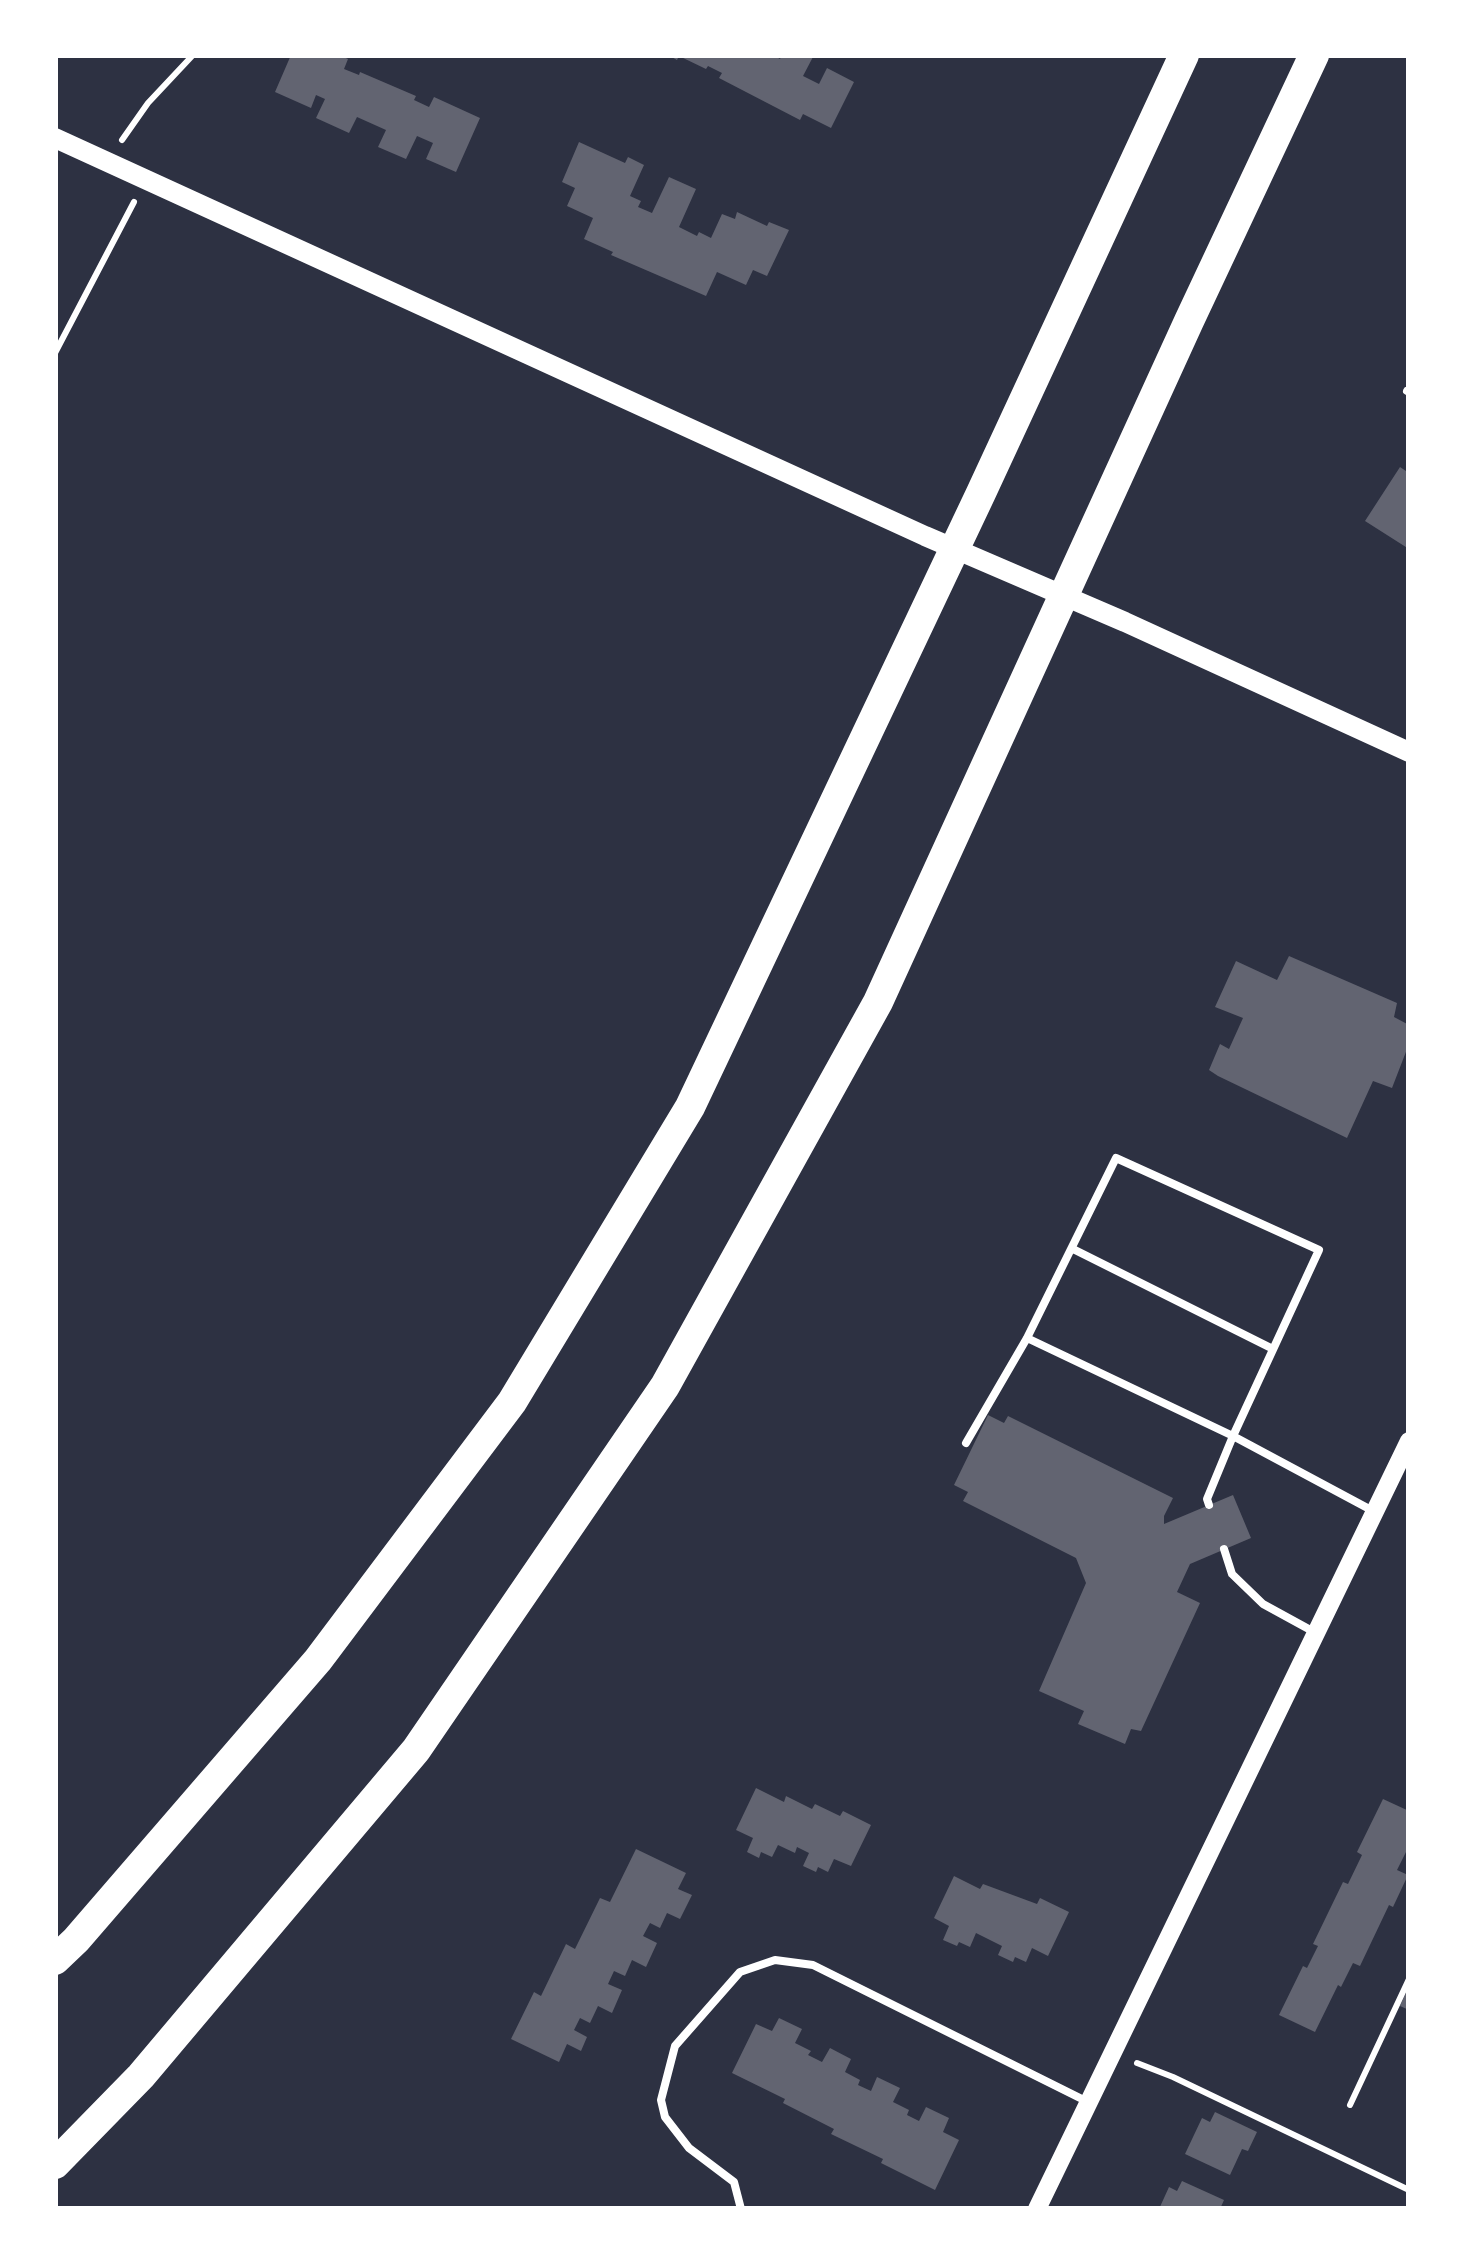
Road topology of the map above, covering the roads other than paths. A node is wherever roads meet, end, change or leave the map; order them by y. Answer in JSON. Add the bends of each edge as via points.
{"nodes":[{"id":1,"x":1184,"y":55,"type":"edge"},
{"id":2,"x":1314,"y":55,"type":"edge"},
{"id":3,"x":55,"y":138,"type":"edge"},
{"id":4,"x":1409,"y":752,"type":"edge"},
{"id":5,"x":1072,"y":1249,"type":"junction"},
{"id":6,"x":1027,"y":1338,"type":"junction"},
{"id":7,"x":1274,"y":1349,"type":"junction"},
{"id":8,"x":1233,"y":1436,"type":"junction"},
{"id":9,"x":1409,"y":1441,"type":"edge"},
{"id":10,"x":966,"y":1443,"type":"dead end"},
{"id":11,"x":1209,"y":1505,"type":"dead end"},
{"id":12,"x":1375,"y":1512,"type":"junction"},
{"id":13,"x":1224,"y":1549,"type":"dead end"},
{"id":14,"x":1316,"y":1633,"type":"junction"},
{"id":15,"x":55,"y":1960,"type":"edge"},
{"id":16,"x":1089,"y":2103,"type":"junction"},
{"id":17,"x":55,"y":2164,"type":"edge"},
{"id":18,"x":741,"y":2209,"type":"edge"},
{"id":19,"x":1037,"y":2209,"type":"edge"}],
"edges":[{"from":1,"to":15,"type":"highway","via":[[680,1123],[500,1417],[318,1660]]},
{"from":2,"to":17,"type":"highway","via":[[878,1002],[665,1386],[416,1750],[142,2076]]},
{"from":3,"to":4,"type":"main road"},
{"from":5,"to":6,"type":"lane"},
{"from":5,"to":7,"type":"lane"},
{"from":5,"to":7,"type":"lane","via":[[1116,1158],[1319,1250]]},
{"from":6,"to":8,"type":"lane"},
{"from":6,"to":10,"type":"lane"},
{"from":7,"to":8,"type":"lane"},
{"from":8,"to":11,"type":"lane"},
{"from":8,"to":12,"type":"lane"},
{"from":9,"to":12,"type":"street"},
{"from":12,"to":14,"type":"street"},
{"from":13,"to":14,"type":"lane","via":[[1232,1574],[1263,1604]]},
{"from":14,"to":16,"type":"street"},
{"from":16,"to":18,"type":"lane","via":[[814,1965],[775,1960],[740,1972],[675,2046],[662,2100],[665,2117],[689,2148],[734,2182]]},
{"from":16,"to":19,"type":"street"}]}
